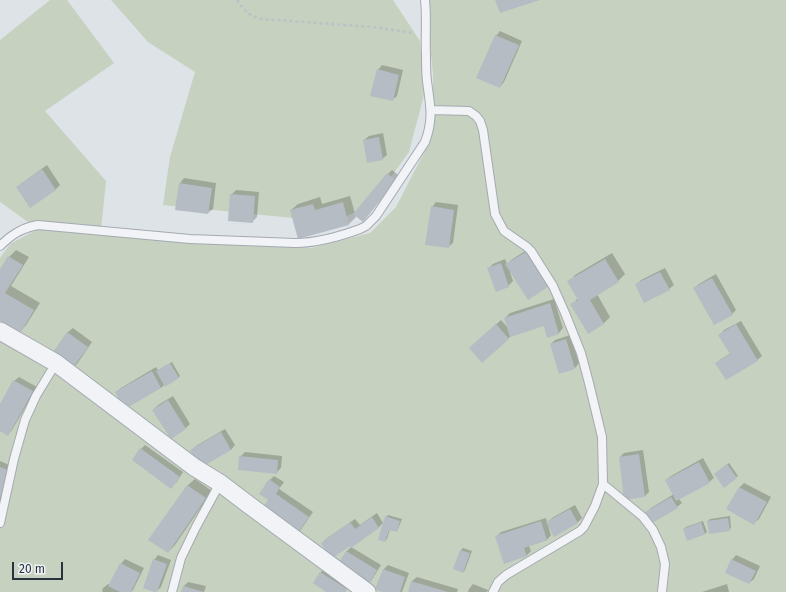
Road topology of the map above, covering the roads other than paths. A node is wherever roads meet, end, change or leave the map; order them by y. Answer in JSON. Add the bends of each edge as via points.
{"nodes":[{"id":1,"x":425,"y":0,"type":"edge"},
{"id":2,"x":431,"y":110,"type":"junction"},
{"id":3,"x":0,"y":246,"type":"edge"},
{"id":4,"x":0,"y":331,"type":"edge"},
{"id":5,"x":56,"y":363,"type":"junction"},
{"id":6,"x":220,"y":483,"type":"junction"},
{"id":7,"x":603,"y":484,"type":"junction"},
{"id":8,"x":0,"y":523,"type":"edge"},
{"id":9,"x":172,"y":592,"type":"edge"},
{"id":10,"x":367,"y":592,"type":"edge"},
{"id":11,"x":493,"y":592,"type":"edge"},
{"id":12,"x":662,"y":592,"type":"edge"}],
"edges":[{"from":1,"to":2,"type":"lane","via":[[427,80]]},
{"from":2,"to":3,"type":"lane","via":[[429,132],[425,142],[376,216],[366,226],[354,232],[315,242],[295,243],[190,239],[38,225],[20,230]]},
{"from":2,"to":7,"type":"lane","via":[[469,111],[480,121],[495,214],[504,231],[531,251],[553,286],[580,353],[602,437]]},
{"from":4,"to":5,"type":"street"},
{"from":5,"to":6,"type":"street"},
{"from":5,"to":8,"type":"lane","via":[[25,420]]},
{"from":6,"to":9,"type":"lane","via":[[181,558]]},
{"from":6,"to":10,"type":"street"},
{"from":7,"to":11,"type":"lane","via":[[595,506],[580,531],[506,575],[498,582]]},
{"from":7,"to":12,"type":"lane","via":[[643,517],[654,530],[665,564]]}]}
